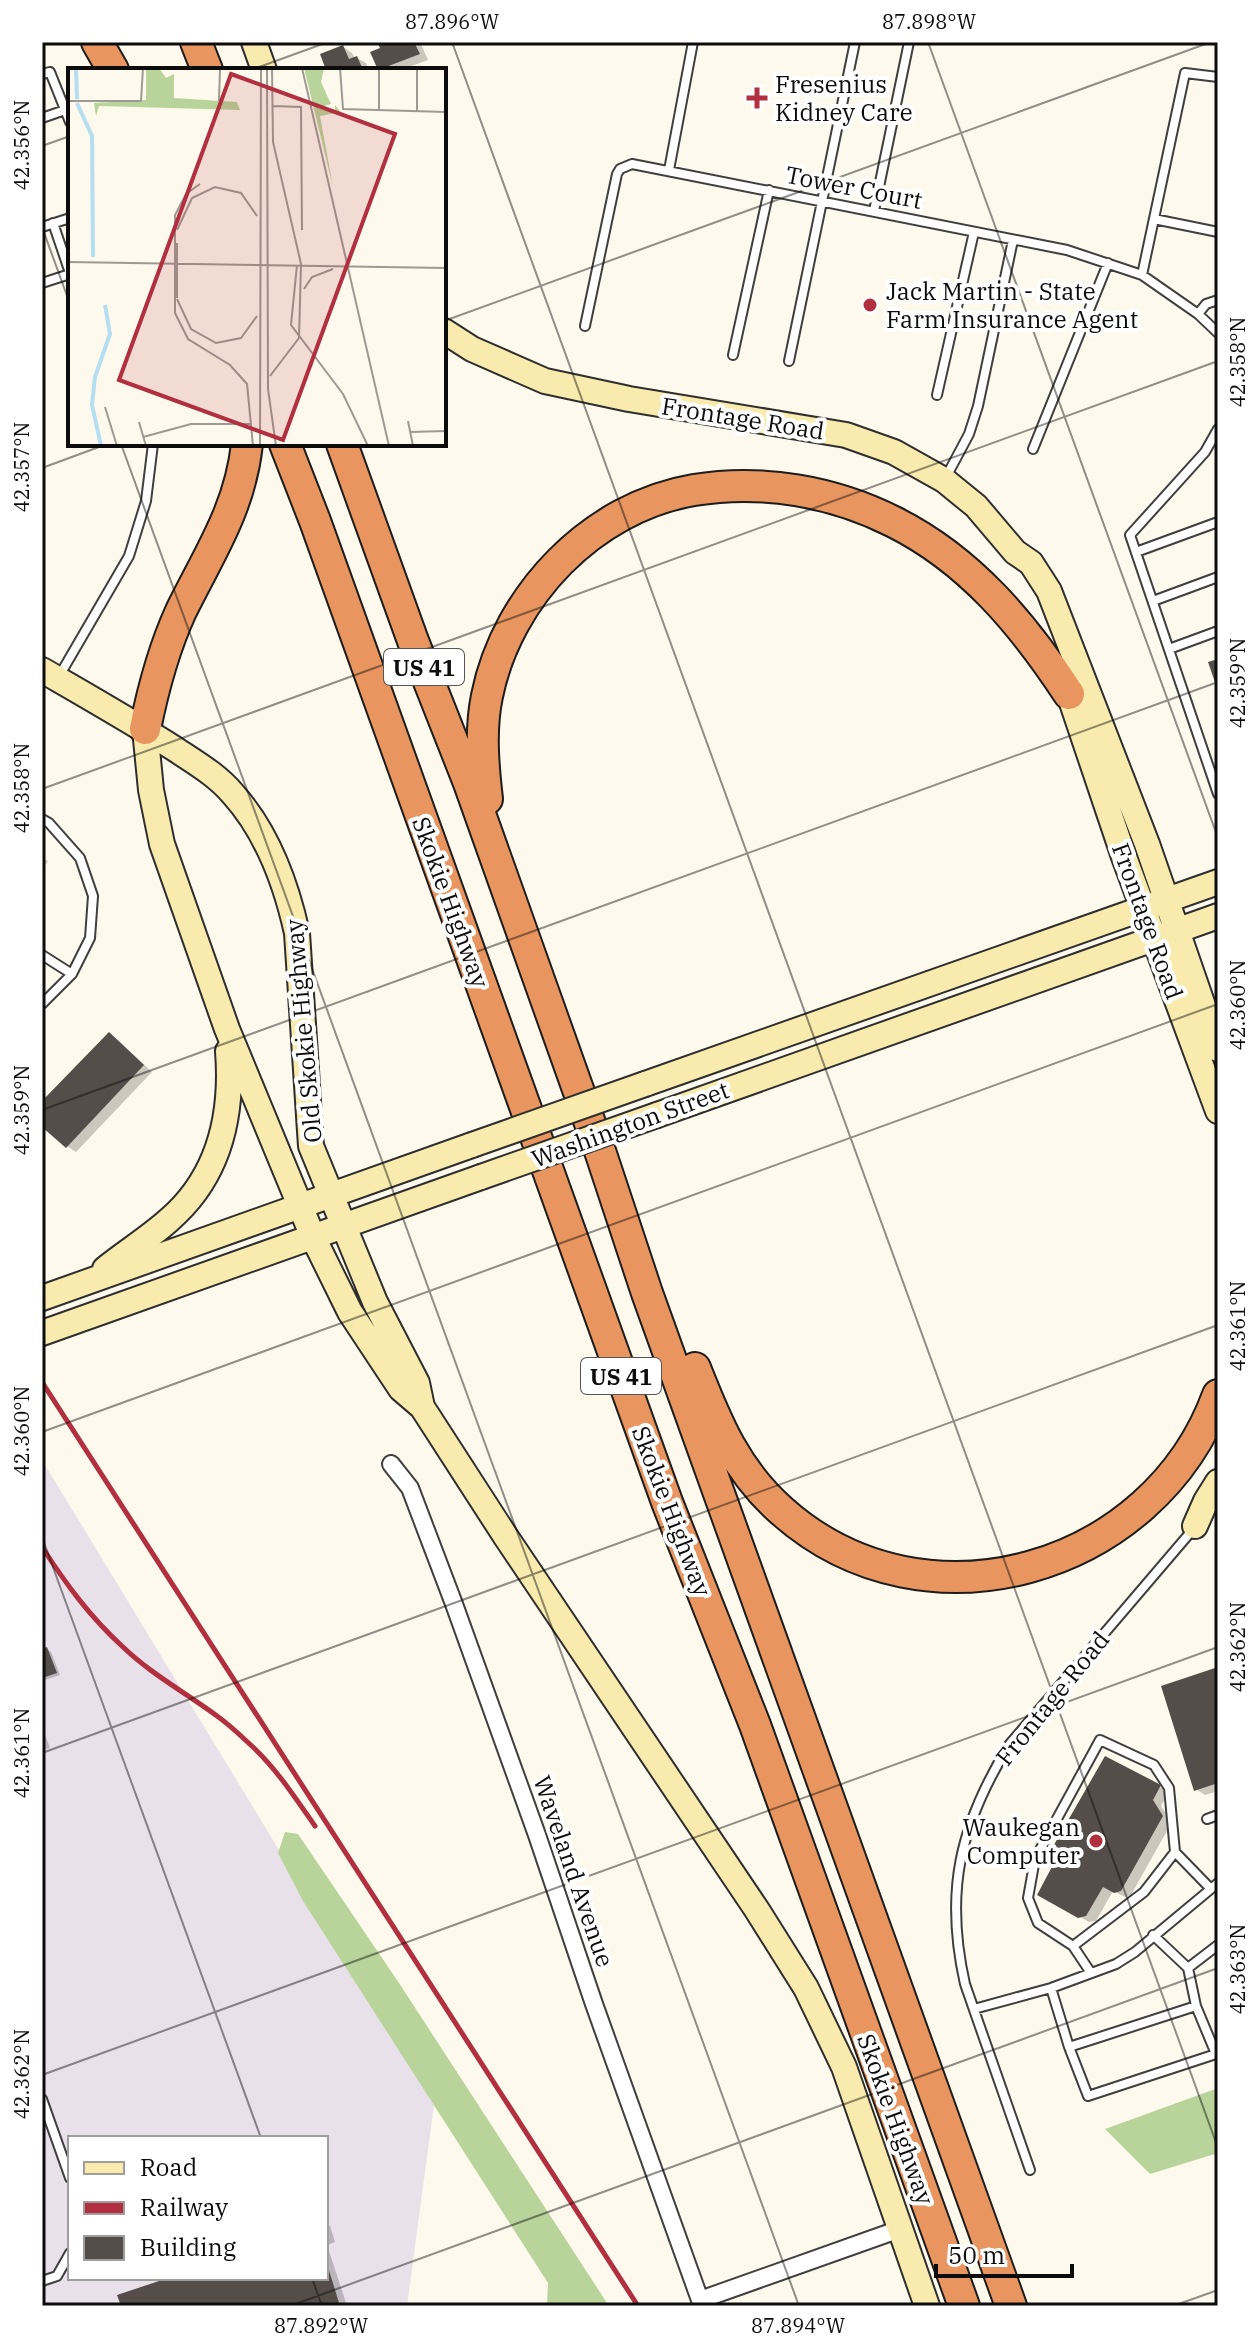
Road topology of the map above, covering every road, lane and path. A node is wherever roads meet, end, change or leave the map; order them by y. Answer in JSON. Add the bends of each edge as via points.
{"nodes":[{"id":1,"x":97,"y":42,"type":"edge"},
{"id":2,"x":196,"y":42,"type":"edge"},
{"id":3,"x":254,"y":42,"type":"edge"},
{"id":4,"x":693,"y":42,"type":"edge"},
{"id":5,"x":855,"y":42,"type":"edge"},
{"id":6,"x":909,"y":42,"type":"edge"},
{"id":7,"x":112,"y":68,"type":"edge"},
{"id":8,"x":206,"y":68,"type":"edge"},
{"id":9,"x":263,"y":68,"type":"edge"},
{"id":10,"x":42,"y":74,"type":"edge"},
{"id":11,"x":1218,"y":77,"type":"edge"},
{"id":12,"x":65,"y":110,"type":"junction"},
{"id":13,"x":68,"y":117,"type":"edge"},
{"id":14,"x":42,"y":118,"type":"edge"},
{"id":15,"x":669,"y":170,"type":"junction"},
{"id":16,"x":769,"y":190,"type":"junction"},
{"id":17,"x":822,"y":201,"type":"junction"},
{"id":18,"x":874,"y":211,"type":"junction"},
{"id":19,"x":68,"y":219,"type":"edge"},
{"id":20,"x":1154,"y":219,"type":"junction"},
{"id":21,"x":53,"y":223,"type":"junction"},
{"id":22,"x":42,"y":227,"type":"edge"},
{"id":23,"x":974,"y":232,"type":"junction"},
{"id":24,"x":1218,"y":232,"type":"edge"},
{"id":25,"x":1013,"y":240,"type":"junction"},
{"id":26,"x":1108,"y":263,"type":"junction"},
{"id":27,"x":68,"y":267,"type":"edge"},
{"id":28,"x":68,"y":274,"type":"edge"},
{"id":29,"x":1142,"y":275,"type":"junction"},
{"id":30,"x":42,"y":283,"type":"edge"},
{"id":31,"x":1218,"y":300,"type":"edge"},
{"id":32,"x":1198,"y":314,"type":"junction"},
{"id":33,"x":585,"y":326,"type":"dead end"},
{"id":34,"x":446,"y":332,"type":"edge"},
{"id":35,"x":1218,"y":333,"type":"edge"},
{"id":36,"x":733,"y":355,"type":"dead end"},
{"id":37,"x":789,"y":361,"type":"dead end"},
{"id":38,"x":937,"y":395,"type":"dead end"},
{"id":39,"x":1218,"y":429,"type":"edge"},
{"id":40,"x":153,"y":446,"type":"edge"},
{"id":41,"x":247,"y":446,"type":"edge"},
{"id":42,"x":286,"y":446,"type":"edge"},
{"id":43,"x":343,"y":446,"type":"edge"},
{"id":44,"x":1033,"y":449,"type":"dead end"},
{"id":45,"x":944,"y":480,"type":"junction"},
{"id":46,"x":1218,"y":522,"type":"edge"},
{"id":47,"x":1015,"y":552,"type":"junction"},
{"id":48,"x":1136,"y":552,"type":"junction"},
{"id":49,"x":1218,"y":577,"type":"edge"},
{"id":50,"x":1153,"y":601,"type":"junction"},
{"id":51,"x":1218,"y":631,"type":"edge"},
{"id":52,"x":1169,"y":649,"type":"junction"},
{"id":53,"x":50,"y":674,"type":"edge"},
{"id":54,"x":1069,"y":694,"type":"junction"},
{"id":55,"x":145,"y":729,"type":"junction"},
{"id":56,"x":1218,"y":794,"type":"edge"},
{"id":57,"x":42,"y":819,"type":"edge"},
{"id":58,"x":1218,"y":882,"type":"edge"},
{"id":59,"x":507,"y":890,"type":"junction"},
{"id":60,"x":1166,"y":900,"type":"junction"},
{"id":61,"x":1143,"y":908,"type":"junction"},
{"id":62,"x":1218,"y":916,"type":"edge"},
{"id":63,"x":1166,"y":935,"type":"junction"},
{"id":64,"x":42,"y":955,"type":"edge"},
{"id":65,"x":72,"y":974,"type":"junction"},
{"id":66,"x":42,"y":1004,"type":"edge"},
{"id":67,"x":227,"y":1029,"type":"junction"},
{"id":68,"x":1218,"y":1049,"type":"edge"},
{"id":69,"x":1218,"y":1111,"type":"edge"},
{"id":70,"x":601,"y":1154,"type":"junction"},
{"id":71,"x":331,"y":1196,"type":"junction"},
{"id":72,"x":300,"y":1206,"type":"junction"},
{"id":73,"x":343,"y":1226,"type":"junction"},
{"id":74,"x":313,"y":1237,"type":"junction"},
{"id":75,"x":91,"y":1281,"type":"junction"},
{"id":76,"x":51,"y":1295,"type":"edge"},
{"id":77,"x":42,"y":1333,"type":"edge"},
{"id":78,"x":1218,"y":1395,"type":"edge"},
{"id":79,"x":422,"y":1407,"type":"junction"},
{"id":80,"x":391,"y":1464,"type":"dead end"},
{"id":81,"x":1218,"y":1482,"type":"edge"},
{"id":82,"x":1218,"y":1505,"type":"edge"},
{"id":83,"x":1195,"y":1526,"type":"junction"},
{"id":84,"x":1218,"y":1815,"type":"edge"},
{"id":85,"x":1207,"y":1819,"type":"dead end"},
{"id":86,"x":1175,"y":1852,"type":"junction"},
{"id":87,"x":1214,"y":1886,"type":"edge"},
{"id":88,"x":1153,"y":1935,"type":"junction"},
{"id":89,"x":1218,"y":1945,"type":"edge"},
{"id":90,"x":1073,"y":1946,"type":"junction"},
{"id":91,"x":1188,"y":1968,"type":"junction"},
{"id":92,"x":1091,"y":1973,"type":"junction"},
{"id":93,"x":1051,"y":1988,"type":"junction"},
{"id":94,"x":1196,"y":2006,"type":"junction"},
{"id":95,"x":974,"y":2009,"type":"junction"},
{"id":96,"x":1069,"y":2047,"type":"junction"},
{"id":97,"x":1217,"y":2053,"type":"edge"},
{"id":98,"x":42,"y":2099,"type":"edge"},
{"id":99,"x":1030,"y":2170,"type":"dead end"},
{"id":100,"x":68,"y":2172,"type":"edge"},
{"id":101,"x":900,"y":2229,"type":"junction"},
{"id":102,"x":68,"y":2257,"type":"edge"},
{"id":103,"x":42,"y":2281,"type":"edge"},
{"id":104,"x":927,"y":2306,"type":"edge"},
{"id":105,"x":964,"y":2306,"type":"edge"},
{"id":106,"x":1011,"y":2306,"type":"edge"}],
"edges":[{"from":1,"to":7,"type":"highway"},
{"from":2,"to":8,"type":"highway"},
{"from":3,"to":9,"type":"main road"},
{"from":4,"to":15,"type":"lane"},
{"from":5,"to":17,"type":"lane"},
{"from":6,"to":18,"type":"lane"},
{"from":10,"to":12,"type":"lane","via":[[50,72]]},
{"from":11,"to":20,"type":"lane","via":[[1185,73]]},
{"from":12,"to":13,"type":"lane"},
{"from":12,"to":14,"type":"lane"},
{"from":15,"to":16,"type":"lane","name":"Tower Court"},
{"from":15,"to":33,"type":"lane","name":"Tower Court","via":[[632,164],[617,174]]},
{"from":16,"to":17,"type":"lane","name":"Tower Court"},
{"from":16,"to":36,"type":"lane"},
{"from":17,"to":18,"type":"lane","name":"Tower Court"},
{"from":17,"to":37,"type":"lane"},
{"from":18,"to":23,"type":"lane","name":"Tower Court"},
{"from":19,"to":21,"type":"lane"},
{"from":20,"to":24,"type":"lane"},
{"from":20,"to":29,"type":"lane"},
{"from":21,"to":22,"type":"lane"},
{"from":21,"to":27,"type":"lane"},
{"from":23,"to":25,"type":"lane","name":"Tower Court"},
{"from":23,"to":38,"type":"lane"},
{"from":25,"to":26,"type":"lane","name":"Tower Court"},
{"from":25,"to":45,"type":"lane","via":[[978,406]]},
{"from":26,"to":29,"type":"lane","name":"Tower Court"},
{"from":26,"to":44,"type":"lane"},
{"from":28,"to":30,"type":"lane"},
{"from":29,"to":32,"type":"lane","name":"Tower Court"},
{"from":31,"to":32,"type":"lane"},
{"from":32,"to":35,"type":"lane","name":"Tower Court"},
{"from":34,"to":45,"type":"main road","name":"Frontage Road","via":[[545,381],[846,435],[894,452]]},
{"from":39,"to":48,"type":"lane","via":[[1205,452],[1130,535]]},
{"from":40,"to":53,"type":"lane","via":[[146,501],[129,556]]},
{"from":41,"to":55,"type":"highway","via":[[231,512],[181,612],[152,690]]},
{"from":42,"to":105,"type":"highway","name":"Skokie Highway","number":"US 41"},
{"from":43,"to":59,"type":"highway","name":"Skokie Highway","number":"US 41"},
{"from":45,"to":47,"type":"main road","name":"Frontage Road","via":[[976,506]]},
{"from":46,"to":48,"type":"lane"},
{"from":47,"to":54,"type":"main road","name":"Frontage Road","via":[[1014,565],[1046,625]]},
{"from":47,"to":60,"type":"main road","name":"Frontage Road","via":[[1031,563],[1049,591]]},
{"from":48,"to":50,"type":"lane"},
{"from":49,"to":50,"type":"lane"},
{"from":50,"to":52,"type":"lane"},
{"from":51,"to":52,"type":"lane"},
{"from":52,"to":56,"type":"lane"},
{"from":53,"to":55,"type":"main road","name":"Old Skokie Highway"},
{"from":54,"to":59,"type":"highway","via":[[994,595],[937,547],[896,523],[837,499],[795,490],[743,485],[666,497],[607,524],[563,558],[521,610],[500,652],[486,697],[482,757]]},
{"from":54,"to":61,"type":"main road","name":"Frontage Road"},
{"from":55,"to":67,"type":"main road","via":[[162,844]]},
{"from":55,"to":71,"type":"main road","name":"Old Skokie Highway","via":[[206,768],[234,794],[278,868],[298,948],[311,1146]]},
{"from":57,"to":65,"type":"lane","via":[[80,858],[93,896],[90,938]]},
{"from":58,"to":60,"type":"main road","name":"Washington Street"},
{"from":59,"to":70,"type":"highway","name":"Skokie Highway","number":"US 41"},
{"from":60,"to":61,"type":"main road","name":"Washington Street"},
{"from":60,"to":63,"type":"main road","name":"Frontage Road"},
{"from":61,"to":63,"type":"main road","name":"Frontage Road"},
{"from":61,"to":71,"type":"main road","name":"Washington Street","bridge":true},
{"from":62,"to":63,"type":"main road","name":"Washington Street"},
{"from":63,"to":68,"type":"main road","name":"Frontage Road"},
{"from":63,"to":69,"type":"main road","name":"Frontage Road"},
{"from":63,"to":73,"type":"main road","name":"Washington Street","bridge":true},
{"from":64,"to":65,"type":"lane"},
{"from":65,"to":66,"type":"lane"},
{"from":67,"to":72,"type":"main road"},
{"from":67,"to":75,"type":"main road","via":[[229,1108],[208,1175],[170,1219]]},
{"from":70,"to":78,"type":"highway","via":[[736,1460],[784,1513],[848,1553],[892,1569],[982,1576],[1039,1565],[1087,1545],[1120,1526],[1162,1488],[1196,1443]]},
{"from":70,"to":106,"type":"highway","name":"Skokie Highway","number":"US 41"},
{"from":71,"to":72,"type":"main road","name":"Washington Street"},
{"from":71,"to":73,"type":"main road","name":"Old Skokie Highway"},
{"from":72,"to":74,"type":"main road"},
{"from":72,"to":75,"type":"main road","name":"Washington Street"},
{"from":73,"to":74,"type":"main road","name":"Washington Street"},
{"from":73,"to":79,"type":"main road","name":"Old Skokie Highway","via":[[417,1383]]},
{"from":74,"to":77,"type":"main road","name":"Washington Street"},
{"from":74,"to":79,"type":"main road","via":[[350,1312],[401,1389]]},
{"from":75,"to":76,"type":"main road","name":"Washington Street"},
{"from":79,"to":101,"type":"main road","via":[[806,1988],[844,2067]]},
{"from":80,"to":101,"type":"street","name":"Waveland Avenue","via":[[410,1488],[454,1604],[700,2300]]},
{"from":81,"to":83,"type":"main road","name":"Frontage Road"},
{"from":82,"to":83,"type":"main road","name":"Frontage Road"},
{"from":83,"to":95,"type":"lane","name":"Frontage Road","via":[[1009,1745],[988,1779],[972,1815],[956,1891],[959,1956]]},
{"from":84,"to":85,"type":"lane"},
{"from":86,"to":87,"type":"lane"},
{"from":86,"to":90,"type":"lane","via":[[1144,1892]]},
{"from":86,"to":90,"type":"lane","via":[[1169,1788],[1154,1765],[1100,1740],[1035,1859],[1028,1898],[1038,1923]]},
{"from":87,"to":88,"type":"lane"},
{"from":88,"to":91,"type":"lane"},
{"from":88,"to":92,"type":"lane","via":[[1116,1964]]},
{"from":89,"to":91,"type":"lane"},
{"from":90,"to":92,"type":"lane"},
{"from":91,"to":94,"type":"lane"},
{"from":92,"to":93,"type":"lane"},
{"from":93,"to":95,"type":"lane"},
{"from":93,"to":96,"type":"lane"},
{"from":94,"to":96,"type":"lane"},
{"from":94,"to":97,"type":"lane"},
{"from":95,"to":99,"type":"lane","name":"Frontage Road"},
{"from":96,"to":97,"type":"lane","via":[[1088,2096]]},
{"from":98,"to":100,"type":"lane"},
{"from":101,"to":104,"type":"main road"},
{"from":102,"to":103,"type":"lane","via":[[57,2276]]}]}
